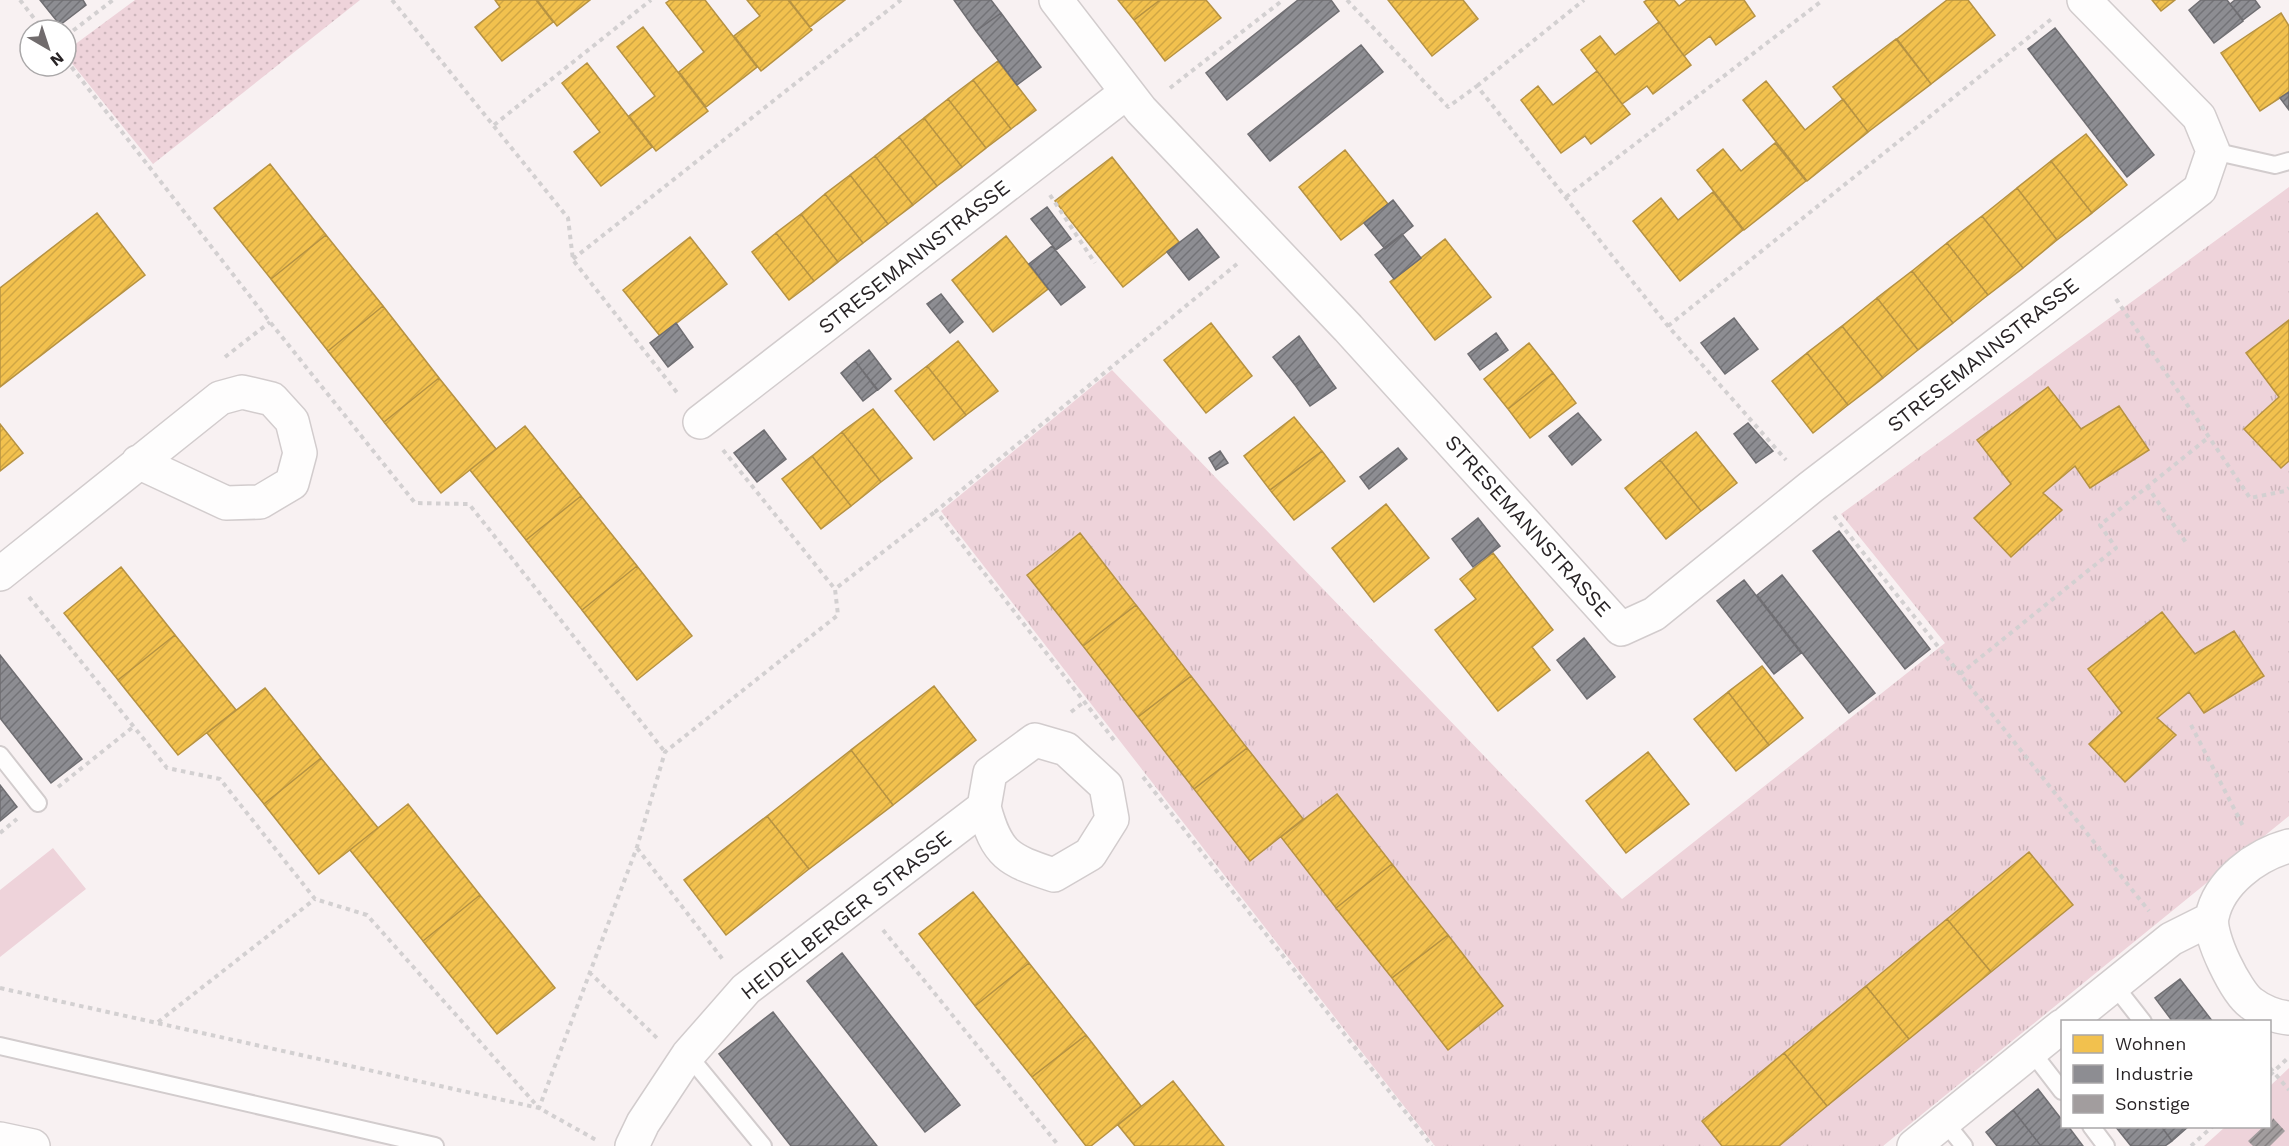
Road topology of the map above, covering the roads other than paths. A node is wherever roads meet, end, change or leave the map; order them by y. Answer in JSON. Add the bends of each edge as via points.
{"nodes":[{"id":1,"x":1056,"y":0,"type":"edge"},
{"id":2,"x":2070,"y":7,"type":"edge"},
{"id":3,"x":1134,"y":101,"type":"junction"},
{"id":4,"x":2213,"y":151,"type":"junction"},
{"id":5,"x":2289,"y":161,"type":"edge"},
{"id":6,"x":700,"y":422,"type":"road end"},
{"id":7,"x":138,"y":462,"type":"junction"},
{"id":8,"x":3,"y":571,"type":"edge"},
{"id":9,"x":0,"y":755,"type":"edge"},
{"id":10,"x":38,"y":803,"type":"road end"},
{"id":11,"x":984,"y":807,"type":"dead end"},
{"id":12,"x":2275,"y":852,"type":"edge"},
{"id":13,"x":2211,"y":919,"type":"junction"},
{"id":14,"x":2114,"y":985,"type":"junction"},
{"id":15,"x":2289,"y":1018,"type":"edge"},
{"id":16,"x":2070,"y":1020,"type":"edge"},
{"id":17,"x":2141,"y":1020,"type":"edge"},
{"id":18,"x":2061,"y":1027,"type":"edge"},
{"id":19,"x":0,"y":1046,"type":"edge"},
{"id":20,"x":674,"y":1048,"type":"junction"},
{"id":21,"x":2031,"y":1051,"type":"junction"},
{"id":22,"x":2061,"y":1090,"type":"edge"},
{"id":23,"x":1944,"y":1121,"type":"junction"},
{"id":24,"x":2092,"y":1128,"type":"edge"},
{"id":25,"x":0,"y":1139,"type":"edge"},
{"id":26,"x":33,"y":1146,"type":"edge"},
{"id":27,"x":435,"y":1146,"type":"edge"},
{"id":28,"x":632,"y":1146,"type":"edge"},
{"id":29,"x":763,"y":1146,"type":"edge"},
{"id":30,"x":1914,"y":1146,"type":"edge"},
{"id":31,"x":1964,"y":1146,"type":"edge"},
{"id":32,"x":2106,"y":1146,"type":"edge"}],
"edges":[{"from":1,"to":3,"type":"street","name":"STRESEMANNSTRASSE"},
{"from":2,"to":4,"type":"street","via":[[2199,117]]},
{"from":3,"to":4,"type":"street","name":"STRESEMANNSTRASSE","via":[[1557,555],[1621,629],[1654,614],[2200,189]]},
{"from":3,"to":6,"type":"street","name":"STRESEMANNSTRASSE","via":[[1028,169]]},
{"from":4,"to":5,"type":"lane","via":[[2275,165]]},
{"from":7,"to":7,"type":"street","via":[[220,398],[242,392],[272,399],[292,421],[300,453],[292,483],[260,502],[226,503]]},
{"from":7,"to":8,"type":"street"},
{"from":9,"to":10,"type":"lane"},
{"from":11,"to":20,"type":"street","name":"HEIDELBERGER STRASSE"},
{"from":12,"to":13,"type":"street","via":[[2222,889]]},
{"from":13,"to":14,"type":"street","via":[[2171,939]]},
{"from":13,"to":15,"type":"street","via":[[2231,975],[2250,1003],[2277,1017]]},
{"from":14,"to":16,"type":"street"},
{"from":14,"to":17,"type":"lane"},
{"from":18,"to":21,"type":"street"},
{"from":19,"to":27,"type":"lane"},
{"from":20,"to":28,"type":"street","name":"HEIDELBERGER STRASSE"},
{"from":20,"to":29,"type":"lane"},
{"from":21,"to":22,"type":"lane"},
{"from":21,"to":23,"type":"street"},
{"from":23,"to":30,"type":"street"},
{"from":23,"to":31,"type":"lane"},
{"from":24,"to":32,"type":"lane"},
{"from":25,"to":26,"type":"street"}]}
